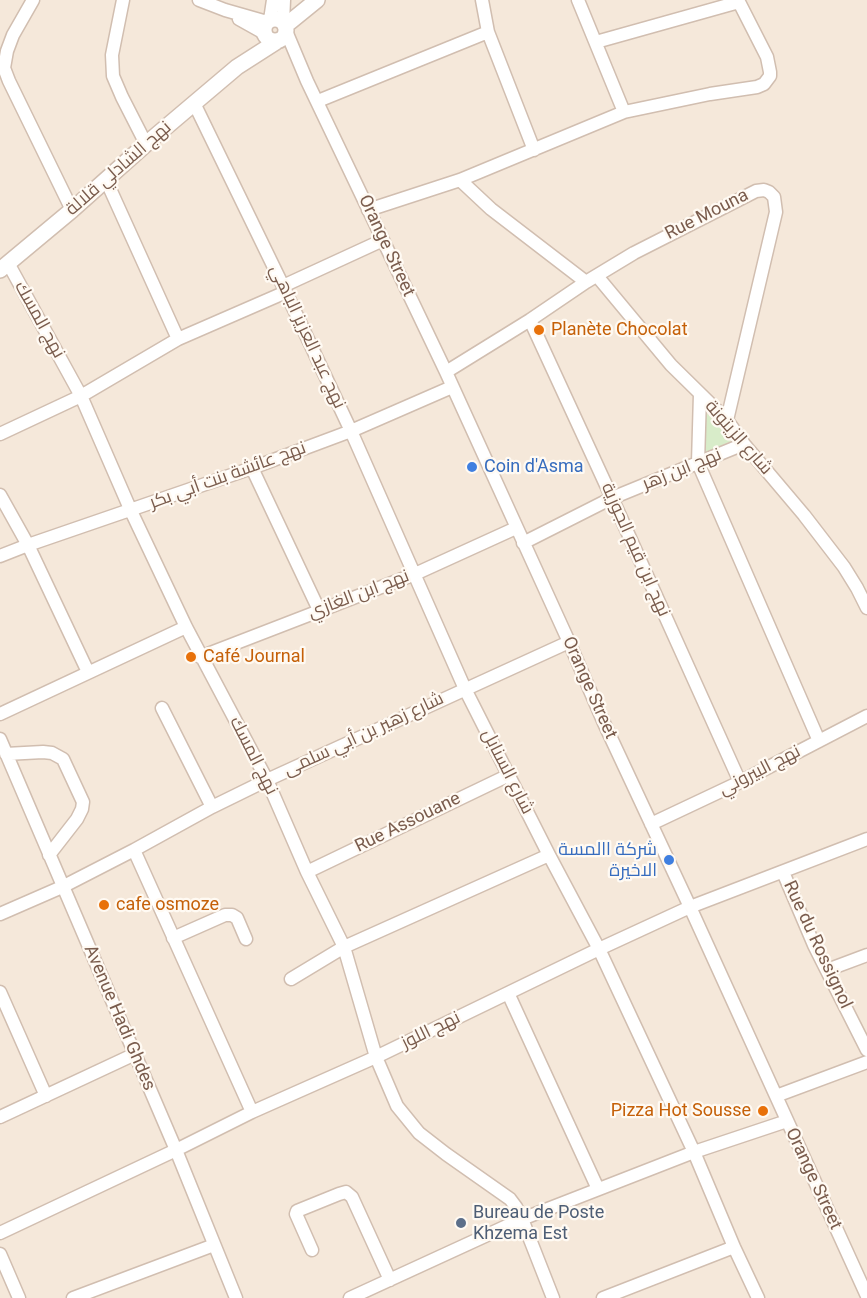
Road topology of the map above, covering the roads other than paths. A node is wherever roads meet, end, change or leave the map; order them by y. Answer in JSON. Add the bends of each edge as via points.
{"nodes":[{"id":1,"x":33,"y":0,"type":"edge"},
{"id":2,"x":123,"y":0,"type":"edge"},
{"id":3,"x":199,"y":0,"type":"edge"},
{"id":4,"x":273,"y":0,"type":"edge"},
{"id":5,"x":284,"y":0,"type":"edge"},
{"id":6,"x":317,"y":0,"type":"edge"},
{"id":7,"x":482,"y":0,"type":"edge"},
{"id":8,"x":578,"y":0,"type":"edge"},
{"id":9,"x":739,"y":1,"type":"edge"},
{"id":10,"x":275,"y":30,"type":"junction"},
{"id":11,"x":488,"y":32,"type":"junction"},
{"id":12,"x":596,"y":42,"type":"junction"},
{"id":13,"x":2,"y":69,"type":"edge"},
{"id":14,"x":318,"y":101,"type":"junction"},
{"id":15,"x":194,"y":103,"type":"junction"},
{"id":16,"x":624,"y":112,"type":"junction"},
{"id":17,"x":146,"y":144,"type":"junction"},
{"id":18,"x":534,"y":150,"type":"junction"},
{"id":19,"x":106,"y":180,"type":"junction"},
{"id":20,"x":460,"y":180,"type":"junction"},
{"id":21,"x":72,"y":210,"type":"junction"},
{"id":22,"x":368,"y":210,"type":"junction"},
{"id":23,"x":382,"y":240,"type":"junction"},
{"id":24,"x":4,"y":267,"type":"edge"},
{"id":25,"x":591,"y":279,"type":"junction"},
{"id":26,"x":284,"y":289,"type":"junction"},
{"id":27,"x":530,"y":320,"type":"junction"},
{"id":28,"x":178,"y":339,"type":"junction"},
{"id":29,"x":446,"y":372,"type":"junction"},
{"id":30,"x":452,"y":387,"type":"junction"},
{"id":31,"x":700,"y":394,"type":"junction"},
{"id":32,"x":81,"y":396,"type":"junction"},
{"id":33,"x":727,"y":420,"type":"junction"},
{"id":34,"x":351,"y":431,"type":"junction"},
{"id":35,"x":0,"y":434,"type":"edge"},
{"id":36,"x":744,"y":444,"type":"junction"},
{"id":37,"x":698,"y":464,"type":"junction"},
{"id":38,"x":252,"y":468,"type":"junction"},
{"id":39,"x":0,"y":495,"type":"edge"},
{"id":40,"x":612,"y":498,"type":"junction"},
{"id":41,"x":131,"y":511,"type":"junction"},
{"id":42,"x":516,"y":528,"type":"junction"},
{"id":43,"x":523,"y":543,"type":"junction"},
{"id":44,"x":28,"y":545,"type":"junction"},
{"id":45,"x":0,"y":556,"type":"edge"},
{"id":46,"x":415,"y":574,"type":"junction"},
{"id":47,"x":867,"y":608,"type":"edge"},
{"id":48,"x":319,"y":610,"type":"junction"},
{"id":49,"x":186,"y":627,"type":"junction"},
{"id":50,"x":569,"y":642,"type":"junction"},
{"id":51,"x":200,"y":657,"type":"junction"},
{"id":52,"x":88,"y":672,"type":"junction"},
{"id":53,"x":465,"y":689,"type":"junction"},
{"id":54,"x":162,"y":708,"type":"dead end"},
{"id":55,"x":0,"y":714,"type":"edge"},
{"id":56,"x":867,"y":716,"type":"edge"},
{"id":57,"x":0,"y":739,"type":"edge"},
{"id":58,"x":819,"y":741,"type":"junction"},
{"id":59,"x":6,"y":754,"type":"junction"},
{"id":60,"x":509,"y":775,"type":"junction"},
{"id":61,"x":267,"y":780,"type":"junction"},
{"id":62,"x":740,"y":782,"type":"junction"},
{"id":63,"x":212,"y":807,"type":"junction"},
{"id":64,"x":651,"y":824,"type":"junction"},
{"id":65,"x":867,"y":838,"type":"edge"},
{"id":66,"x":134,"y":850,"type":"junction"},
{"id":67,"x":49,"y":855,"type":"junction"},
{"id":68,"x":549,"y":855,"type":"junction"},
{"id":69,"x":307,"y":872,"type":"junction"},
{"id":70,"x":783,"y":872,"type":"junction"},
{"id":71,"x":63,"y":887,"type":"junction"},
{"id":72,"x":690,"y":907,"type":"junction"},
{"id":73,"x":0,"y":914,"type":"edge"},
{"id":74,"x":174,"y":938,"type":"junction"},
{"id":75,"x":246,"y":939,"type":"dead end"},
{"id":76,"x":344,"y":948,"type":"junction"},
{"id":77,"x":599,"y":949,"type":"junction"},
{"id":78,"x":867,"y":955,"type":"edge"},
{"id":79,"x":827,"y":970,"type":"junction"},
{"id":80,"x":291,"y":979,"type":"dead end"},
{"id":81,"x":0,"y":992,"type":"edge"},
{"id":82,"x":508,"y":993,"type":"junction"},
{"id":83,"x":867,"y":1050,"type":"edge"},
{"id":84,"x":135,"y":1054,"type":"junction"},
{"id":85,"x":376,"y":1057,"type":"junction"},
{"id":86,"x":867,"y":1062,"type":"edge"},
{"id":87,"x":46,"y":1096,"type":"junction"},
{"id":88,"x":776,"y":1096,"type":"junction"},
{"id":89,"x":252,"y":1112,"type":"junction"},
{"id":90,"x":0,"y":1117,"type":"edge"},
{"id":91,"x":787,"y":1121,"type":"junction"},
{"id":92,"x":176,"y":1150,"type":"junction"},
{"id":93,"x":694,"y":1152,"type":"junction"},
{"id":94,"x":597,"y":1189,"type":"junction"},
{"id":95,"x":522,"y":1219,"type":"junction"},
{"id":96,"x":0,"y":1233,"type":"edge"},
{"id":97,"x":214,"y":1245,"type":"junction"},
{"id":98,"x":734,"y":1247,"type":"junction"},
{"id":99,"x":312,"y":1250,"type":"dead end"},
{"id":100,"x":0,"y":1254,"type":"edge"},
{"id":101,"x":390,"y":1280,"type":"junction"},
{"id":102,"x":638,"y":1292,"type":"edge"},
{"id":103,"x":867,"y":1296,"type":"edge"},
{"id":104,"x":19,"y":1298,"type":"edge"},
{"id":105,"x":73,"y":1298,"type":"edge"},
{"id":106,"x":236,"y":1298,"type":"edge"},
{"id":107,"x":350,"y":1298,"type":"edge"},
{"id":108,"x":553,"y":1298,"type":"edge"},
{"id":109,"x":603,"y":1298,"type":"edge"},
{"id":110,"x":758,"y":1298,"type":"edge"}],
"edges":[{"from":1,"to":13,"type":"street","via":[[13,35]]},
{"from":2,"to":17,"type":"street","via":[[112,55],[113,76]]},
{"from":3,"to":10,"type":"street"},
{"from":4,"to":10,"type":"street"},
{"from":5,"to":10,"type":"street"},
{"from":6,"to":10,"type":"street"},
{"from":7,"to":11,"type":"street"},
{"from":8,"to":12,"type":"street"},
{"from":9,"to":12,"type":"street"},
{"from":9,"to":16,"type":"street","via":[[767,57],[767,81],[757,87]]},
{"from":10,"to":14,"type":"street","name":"Orange Street"},
{"from":10,"to":15,"type":"street","name":"نهج الشادلي قلالة"},
{"from":11,"to":14,"type":"street"},
{"from":11,"to":18,"type":"street"},
{"from":12,"to":16,"type":"street"},
{"from":13,"to":21,"type":"street"},
{"from":14,"to":22,"type":"street","name":"Orange Street"},
{"from":15,"to":17,"type":"street","name":"نهج الشادلي قلالة"},
{"from":15,"to":26,"type":"street","name":"نهج عبد العزيز الباهي"},
{"from":16,"to":18,"type":"street"},
{"from":17,"to":19,"type":"street","name":"نهج الشادلي قلالة"},
{"from":18,"to":20,"type":"street"},
{"from":19,"to":21,"type":"street","name":"نهج الشادلي قلالة"},
{"from":19,"to":28,"type":"street"},
{"from":20,"to":22,"type":"street"},
{"from":20,"to":25,"type":"street","name":"شارع الزيتونة","via":[[491,209]]},
{"from":21,"to":24,"type":"street","name":"نهج الشادلي قلالة"},
{"from":22,"to":23,"type":"street","name":"Orange Street"},
{"from":23,"to":26,"type":"street"},
{"from":23,"to":29,"type":"street","name":"Orange Street"},
{"from":24,"to":32,"type":"street","name":"نهج المسك"},
{"from":25,"to":27,"type":"street","name":"Rue Mouna"},
{"from":25,"to":31,"type":"street","name":"شارع الزيتونة"},
{"from":25,"to":33,"type":"street","name":"Rue Mouna","via":[[756,191],[764,190],[774,197],[776,212]]},
{"from":26,"to":28,"type":"street"},
{"from":26,"to":34,"type":"street","name":"نهج عبد العزيز الباهي"},
{"from":27,"to":29,"type":"street","name":"Rue Mouna"},
{"from":27,"to":40,"type":"street","name":"نهج ابن قيم الجوزية"},
{"from":28,"to":32,"type":"street"},
{"from":29,"to":30,"type":"street","name":"Orange Street"},
{"from":30,"to":34,"type":"street","name":"نهج عائشة بنت أبي بكر"},
{"from":30,"to":42,"type":"street","name":"Orange Street"},
{"from":31,"to":33,"type":"street","name":"شارع الزيتونة"},
{"from":31,"to":37,"type":"street"},
{"from":32,"to":35,"type":"street"},
{"from":32,"to":41,"type":"street","name":"نهج المسك"},
{"from":33,"to":36,"type":"street","name":"شارع الزيتونة"},
{"from":34,"to":38,"type":"street","name":"نهج عائشة بنت أبي بكر"},
{"from":34,"to":46,"type":"street","name":"نهج عبد العزيز الباهي"},
{"from":36,"to":37,"type":"street","name":"نهج ابن زهر"},
{"from":36,"to":47,"type":"street","name":"شارع الزيتونة","via":[[828,545]]},
{"from":37,"to":40,"type":"street","name":"نهج ابن زهر"},
{"from":37,"to":58,"type":"street"},
{"from":38,"to":41,"type":"street","name":"نهج عائشة بنت أبي بكر"},
{"from":38,"to":48,"type":"street"},
{"from":39,"to":44,"type":"street"},
{"from":40,"to":43,"type":"street","name":"نهج ابن زهر"},
{"from":40,"to":62,"type":"street","name":"نهج ابن قيم الجوزية"},
{"from":41,"to":44,"type":"street","name":"نهج عائشة بنت أبي بكر"},
{"from":41,"to":49,"type":"street","name":"نهج المسك"},
{"from":42,"to":43,"type":"street","name":"Orange Street"},
{"from":42,"to":46,"type":"street","name":"نهج ابن الغازي"},
{"from":43,"to":50,"type":"street","name":"Orange Street"},
{"from":44,"to":45,"type":"street","name":"نهج عائشة بنت أبي بكر"},
{"from":44,"to":52,"type":"street"},
{"from":46,"to":48,"type":"street","name":"نهج ابن الغازي"},
{"from":46,"to":53,"type":"street","name":"نهج عبد العزيز الباهي"},
{"from":48,"to":51,"type":"street","name":"نهج ابن الغازي"},
{"from":49,"to":51,"type":"street","name":"نهج المسك"},
{"from":49,"to":52,"type":"street"},
{"from":50,"to":53,"type":"street","name":"شارع زهير بن أبي سلمى"},
{"from":50,"to":64,"type":"street","name":"Orange Street"},
{"from":51,"to":61,"type":"street","name":"نهج المسك"},
{"from":52,"to":55,"type":"street"},
{"from":53,"to":60,"type":"street","name":"شارع السنابل"},
{"from":53,"to":61,"type":"street","name":"شارع زهير بن أبي سلمى"},
{"from":54,"to":63,"type":"street"},
{"from":56,"to":58,"type":"street","name":"نهج البيروني"},
{"from":57,"to":59,"type":"street","name":"Avenue Hadi Ghdes"},
{"from":58,"to":62,"type":"street","name":"نهج البيروني"},
{"from":59,"to":67,"type":"street","name":"Avenue Hadi Ghdes"},
{"from":59,"to":67,"type":"street","via":[[52,753],[63,759],[83,802],[77,819]]},
{"from":60,"to":68,"type":"street","name":"شارع السنابل"},
{"from":60,"to":69,"type":"street","name":"Rue Assouane"},
{"from":61,"to":63,"type":"street","name":"شارع زهير بن أبي سلمى"},
{"from":61,"to":69,"type":"street","name":"نهج المسك"},
{"from":62,"to":64,"type":"street","name":"نهج البيروني"},
{"from":63,"to":66,"type":"street","name":"شارع زهير بن أبي سلمى"},
{"from":64,"to":72,"type":"street","name":"Orange Street"},
{"from":65,"to":70,"type":"street","name":"نهج اللوز"},
{"from":66,"to":71,"type":"street","name":"شارع زهير بن أبي سلمى"},
{"from":66,"to":74,"type":"street"},
{"from":67,"to":71,"type":"street","name":"Avenue Hadi Ghdes"},
{"from":68,"to":76,"type":"street"},
{"from":68,"to":77,"type":"street","name":"شارع السنابل"},
{"from":69,"to":76,"type":"street","name":"نهج المسك"},
{"from":70,"to":72,"type":"street","name":"نهج اللوز"},
{"from":70,"to":79,"type":"street","name":"Rue du Rossignol"},
{"from":71,"to":73,"type":"street","name":"شارع زهير بن أبي سلمى"},
{"from":71,"to":84,"type":"street","name":"Avenue Hadi Ghdes"},
{"from":72,"to":77,"type":"street","name":"نهج اللوز"},
{"from":72,"to":88,"type":"street","name":"Orange Street"},
{"from":74,"to":75,"type":"street","via":[[232,915]]},
{"from":74,"to":89,"type":"street"},
{"from":76,"to":80,"type":"street"},
{"from":76,"to":85,"type":"street","name":"نهج المسك"},
{"from":77,"to":82,"type":"street","name":"نهج اللوز"},
{"from":77,"to":93,"type":"street","name":"شارع السنابل"},
{"from":78,"to":79,"type":"street"},
{"from":79,"to":83,"type":"street","name":"Rue du Rossignol"},
{"from":81,"to":87,"type":"street"},
{"from":82,"to":85,"type":"street","name":"نهج اللوز"},
{"from":82,"to":94,"type":"street"},
{"from":84,"to":87,"type":"street"},
{"from":84,"to":92,"type":"street","name":"Avenue Hadi Ghdes"},
{"from":85,"to":89,"type":"street","name":"نهج اللوز"},
{"from":85,"to":95,"type":"street","name":"نهج المسك","via":[[397,1106],[419,1133],[510,1199]]},
{"from":86,"to":88,"type":"street"},
{"from":87,"to":90,"type":"street"},
{"from":88,"to":91,"type":"street","name":"Orange Street"},
{"from":89,"to":92,"type":"street","name":"نهج اللوز"},
{"from":91,"to":93,"type":"street"},
{"from":91,"to":103,"type":"street","name":"Orange Street"},
{"from":92,"to":96,"type":"street","name":"نهج اللوز"},
{"from":92,"to":97,"type":"street","name":"Avenue Hadi Ghdes"},
{"from":93,"to":94,"type":"street"},
{"from":93,"to":98,"type":"street","name":"شارع السنابل"},
{"from":94,"to":95,"type":"street"},
{"from":95,"to":101,"type":"street"},
{"from":95,"to":108,"type":"street","name":"نهج المسك"},
{"from":97,"to":105,"type":"street"},
{"from":97,"to":106,"type":"street","name":"Avenue Hadi Ghdes"},
{"from":98,"to":102,"type":"street"},
{"from":98,"to":110,"type":"street","name":"شارع السنابل"},
{"from":99,"to":101,"type":"street","via":[[297,1211],[346,1192],[352,1197]]},
{"from":100,"to":104,"type":"street"},
{"from":101,"to":107,"type":"street"},
{"from":102,"to":109,"type":"street"}]}
